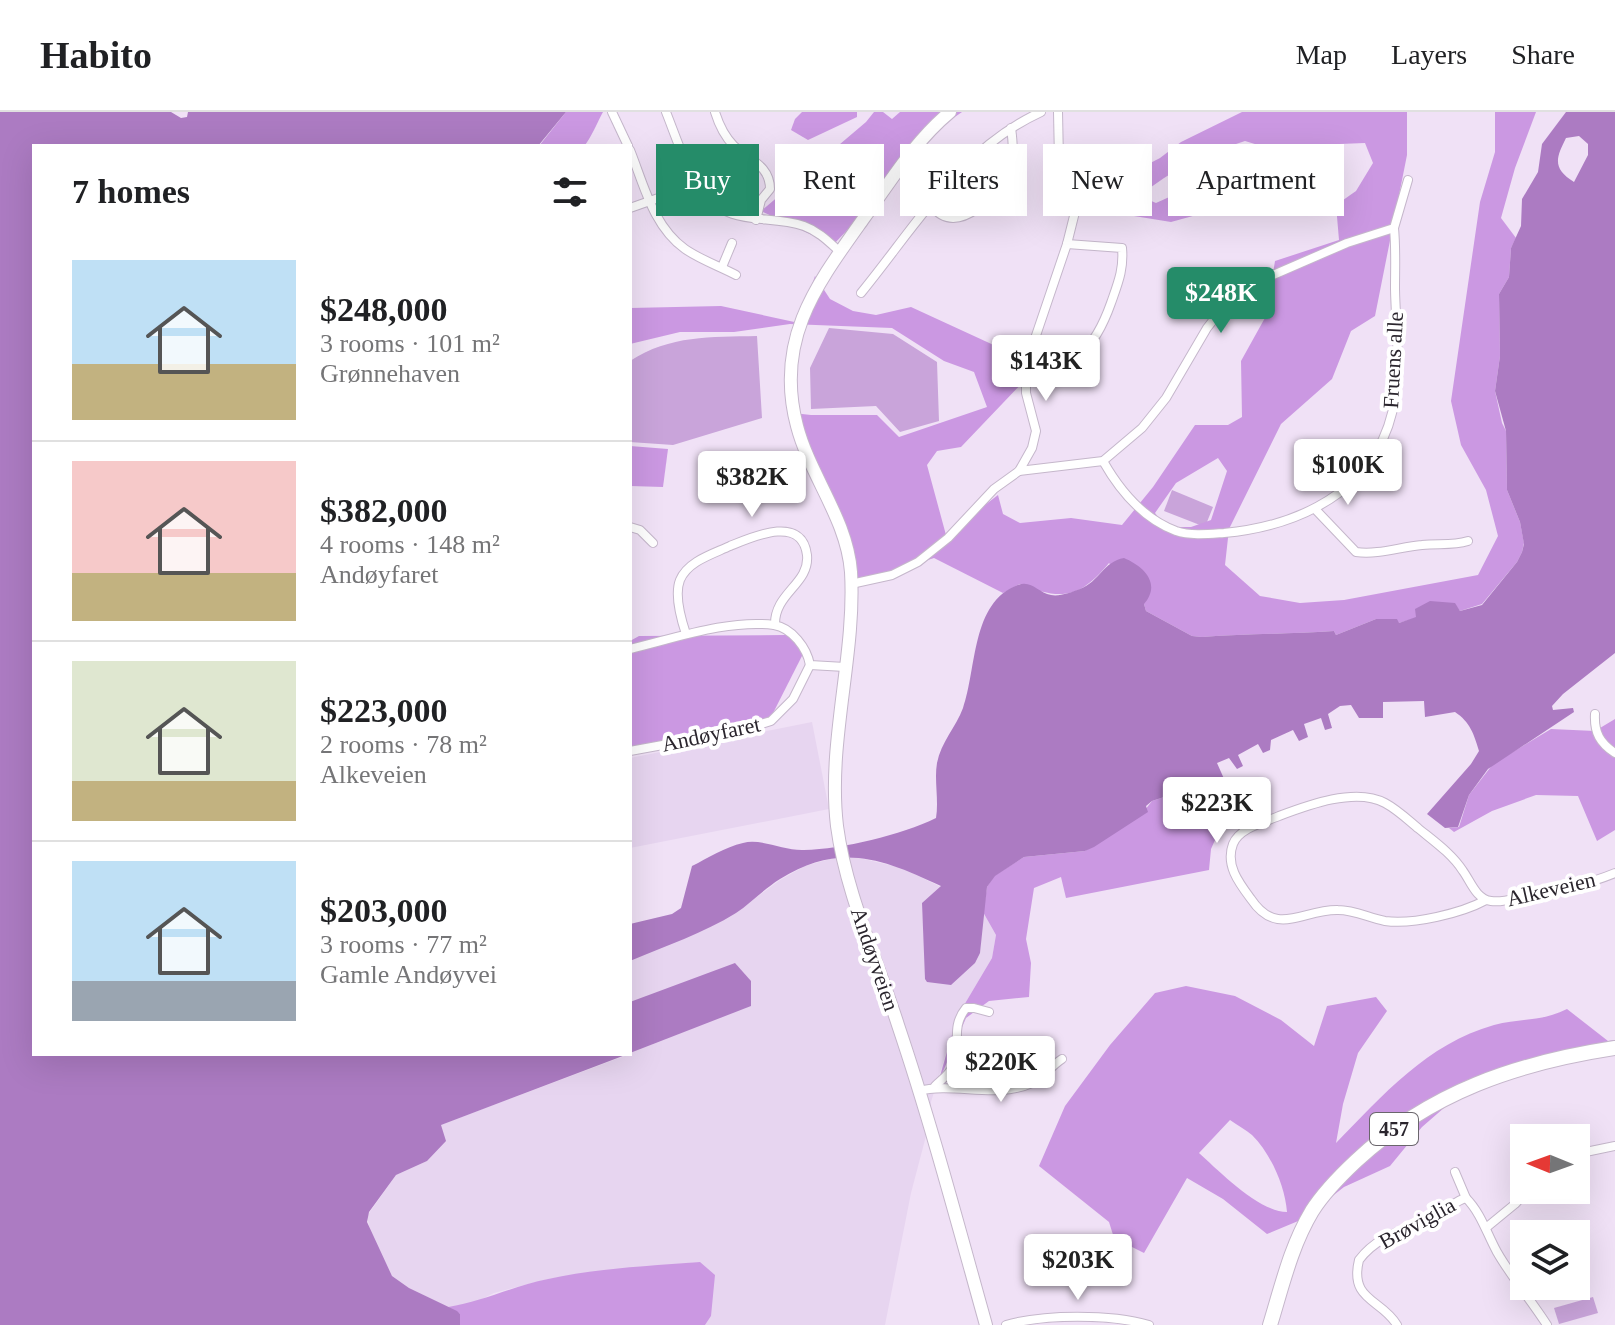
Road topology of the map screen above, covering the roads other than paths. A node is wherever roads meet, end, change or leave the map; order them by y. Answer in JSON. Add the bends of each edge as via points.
{"nodes":[{"id":1,"x":612,"y":112,"type":"edge"},
{"id":2,"x":666,"y":112,"type":"edge"},
{"id":3,"x":715,"y":112,"type":"edge"},
{"id":4,"x":950,"y":112,"type":"edge"},
{"id":5,"x":1041,"y":112,"type":"edge"},
{"id":6,"x":1058,"y":112,"type":"edge"},
{"id":7,"x":1011,"y":128,"type":"junction"},
{"id":8,"x":627,"y":144,"type":"edge"},
{"id":9,"x":680,"y":144,"type":"edge"},
{"id":10,"x":990,"y":144,"type":"edge"},
{"id":11,"x":1014,"y":144,"type":"edge"},
{"id":12,"x":632,"y":156,"type":"edge"},
{"id":13,"x":1408,"y":180,"type":"dead end"},
{"id":14,"x":656,"y":198,"type":"edge"},
{"id":15,"x":649,"y":200,"type":"junction"},
{"id":16,"x":632,"y":207,"type":"edge"},
{"id":17,"x":743,"y":216,"type":"edge"},
{"id":18,"x":922,"y":216,"type":"edge"},
{"id":19,"x":756,"y":220,"type":"junction"},
{"id":20,"x":1394,"y":228,"type":"junction"},
{"id":21,"x":732,"y":243,"type":"dead end"},
{"id":22,"x":1067,"y":244,"type":"junction"},
{"id":23,"x":839,"y":251,"type":"junction"},
{"id":24,"x":722,"y":267,"type":"junction"},
{"id":25,"x":736,"y":275,"type":"dead end"},
{"id":26,"x":861,"y":293,"type":"dead end"},
{"id":27,"x":1025,"y":374,"type":"junction"},
{"id":28,"x":1103,"y":461,"type":"junction"},
{"id":29,"x":1019,"y":471,"type":"junction"},
{"id":30,"x":1315,"y":509,"type":"junction"},
{"id":31,"x":632,"y":528,"type":"edge"},
{"id":32,"x":1468,"y":541,"type":"dead end"},
{"id":33,"x":653,"y":543,"type":"dead end"},
{"id":34,"x":851,"y":584,"type":"junction"},
{"id":35,"x":775,"y":625,"type":"junction"},
{"id":36,"x":686,"y":634,"type":"junction"},
{"id":37,"x":632,"y":648,"type":"edge"},
{"id":38,"x":810,"y":665,"type":"junction"},
{"id":39,"x":845,"y":667,"type":"junction"},
{"id":40,"x":1595,"y":714,"type":"dead end"},
{"id":41,"x":632,"y":751,"type":"edge"},
{"id":42,"x":1615,"y":753,"type":"edge"},
{"id":43,"x":1615,"y":873,"type":"edge"},
{"id":44,"x":1486,"y":900,"type":"junction"},
{"id":45,"x":989,"y":1012,"type":"dead end"},
{"id":46,"x":1615,"y":1048,"type":"edge"},
{"id":47,"x":1062,"y":1059,"type":"dead end"},
{"id":48,"x":934,"y":1087,"type":"junction"},
{"id":49,"x":918,"y":1091,"type":"junction"},
{"id":50,"x":1615,"y":1146,"type":"edge"},
{"id":51,"x":1590,"y":1151,"type":"edge"},
{"id":52,"x":1455,"y":1172,"type":"dead end"},
{"id":53,"x":1466,"y":1198,"type":"junction"},
{"id":54,"x":1515,"y":1204,"type":"edge"},
{"id":55,"x":1487,"y":1227,"type":"junction"},
{"id":56,"x":985,"y":1325,"type":"edge"},
{"id":57,"x":1006,"y":1325,"type":"edge"},
{"id":58,"x":1149,"y":1325,"type":"edge"},
{"id":59,"x":1270,"y":1325,"type":"edge"},
{"id":60,"x":1397,"y":1325,"type":"edge"},
{"id":61,"x":1547,"y":1325,"type":"edge"}],
"edges":[{"from":1,"to":8,"type":"street"},
{"from":2,"to":9,"type":"street"},
{"from":3,"to":19,"type":"street","via":[[729,140],[769,178],[770,189]]},
{"from":4,"to":23,"type":"street","name":"Andøyveien","via":[[907,157]]},
{"from":5,"to":7,"type":"street"},
{"from":6,"to":22,"type":"street","via":[[1059,160],[1075,212]]},
{"from":7,"to":10,"type":"street"},
{"from":7,"to":11,"type":"street"},
{"from":12,"to":15,"type":"street"},
{"from":13,"to":20,"type":"street","name":"Fruens alle"},
{"from":14,"to":15,"type":"street"},
{"from":15,"to":16,"type":"street"},
{"from":15,"to":24,"type":"street","via":[[674,239]]},
{"from":17,"to":19,"type":"street"},
{"from":18,"to":26,"type":"street"},
{"from":19,"to":23,"type":"street","via":[[804,226]]},
{"from":20,"to":28,"type":"street","via":[[1236,291],[1207,328],[1166,398],[1142,428]]},
{"from":20,"to":30,"type":"street","name":"Fruens alle","via":[[1396,386],[1389,425],[1370,463]]},
{"from":21,"to":24,"type":"street"},
{"from":22,"to":27,"type":"street"},
{"from":22,"to":27,"type":"street","via":[[1122,248],[1119,285],[1100,334],[1089,347],[1062,364]]},
{"from":23,"to":34,"type":"street","name":"Andøyveien","via":[[803,315],[791,377],[796,424],[845,541]]},
{"from":24,"to":25,"type":"street"},
{"from":27,"to":29,"type":"street","via":[[1036,431]]},
{"from":28,"to":29,"type":"street"},
{"from":28,"to":30,"type":"street","name":"Fruens alle","via":[[1141,511],[1178,532],[1237,532]]},
{"from":29,"to":34,"type":"street","via":[[918,562],[892,575]]},
{"from":30,"to":32,"type":"street","via":[[1356,552]]},
{"from":31,"to":33,"type":"street"},
{"from":34,"to":39,"type":"street","name":"Andøyveien"},
{"from":35,"to":36,"type":"street"},
{"from":35,"to":36,"type":"street","via":[[778,605],[801,578],[807,561],[797,537],[773,530],[687,569],[678,587]]},
{"from":35,"to":38,"type":"street","via":[[801,643]]},
{"from":36,"to":37,"type":"street"},
{"from":38,"to":39,"type":"street"},
{"from":38,"to":41,"type":"street","name":"Andøyfaret","via":[[793,699],[771,721]]},
{"from":39,"to":49,"type":"street","name":"Andøyveien","via":[[835,789],[839,841]]},
{"from":40,"to":42,"type":"street","via":[[1599,739]]},
{"from":43,"to":44,"type":"street","name":"Alkeveien","via":[[1568,889]]},
{"from":44,"to":44,"type":"street","name":"Alkeveien","via":[[1443,847],[1386,804],[1369,798],[1350,797],[1284,814],[1245,831],[1233,843],[1234,875],[1260,912],[1273,919],[1335,910],[1402,921],[1460,911]]},
{"from":45,"to":48,"type":"street","via":[[966,1008],[960,1016],[953,1067]]},
{"from":46,"to":59,"type":"main road","number":"457","via":[[1522,1068],[1464,1088],[1390,1131],[1346,1170],[1312,1211],[1290,1258]]},
{"from":47,"to":48,"type":"street","via":[[1035,1082],[1012,1088]]},
{"from":48,"to":49,"type":"street"},
{"from":49,"to":56,"type":"street","name":"Andøyveien"},
{"from":50,"to":51,"type":"street"},
{"from":52,"to":53,"type":"street","name":"Brøviglia"},
{"from":53,"to":55,"type":"street","name":"Brøviglia"},
{"from":53,"to":60,"type":"street","name":"Brøviglia","via":[[1396,1231],[1359,1260],[1359,1283],[1366,1298]]},
{"from":54,"to":55,"type":"street","name":"Brøviglia"},
{"from":55,"to":61,"type":"street","name":"Brøviglia","via":[[1504,1263]]},
{"from":57,"to":58,"type":"street","via":[[1089,1318]]}]}
